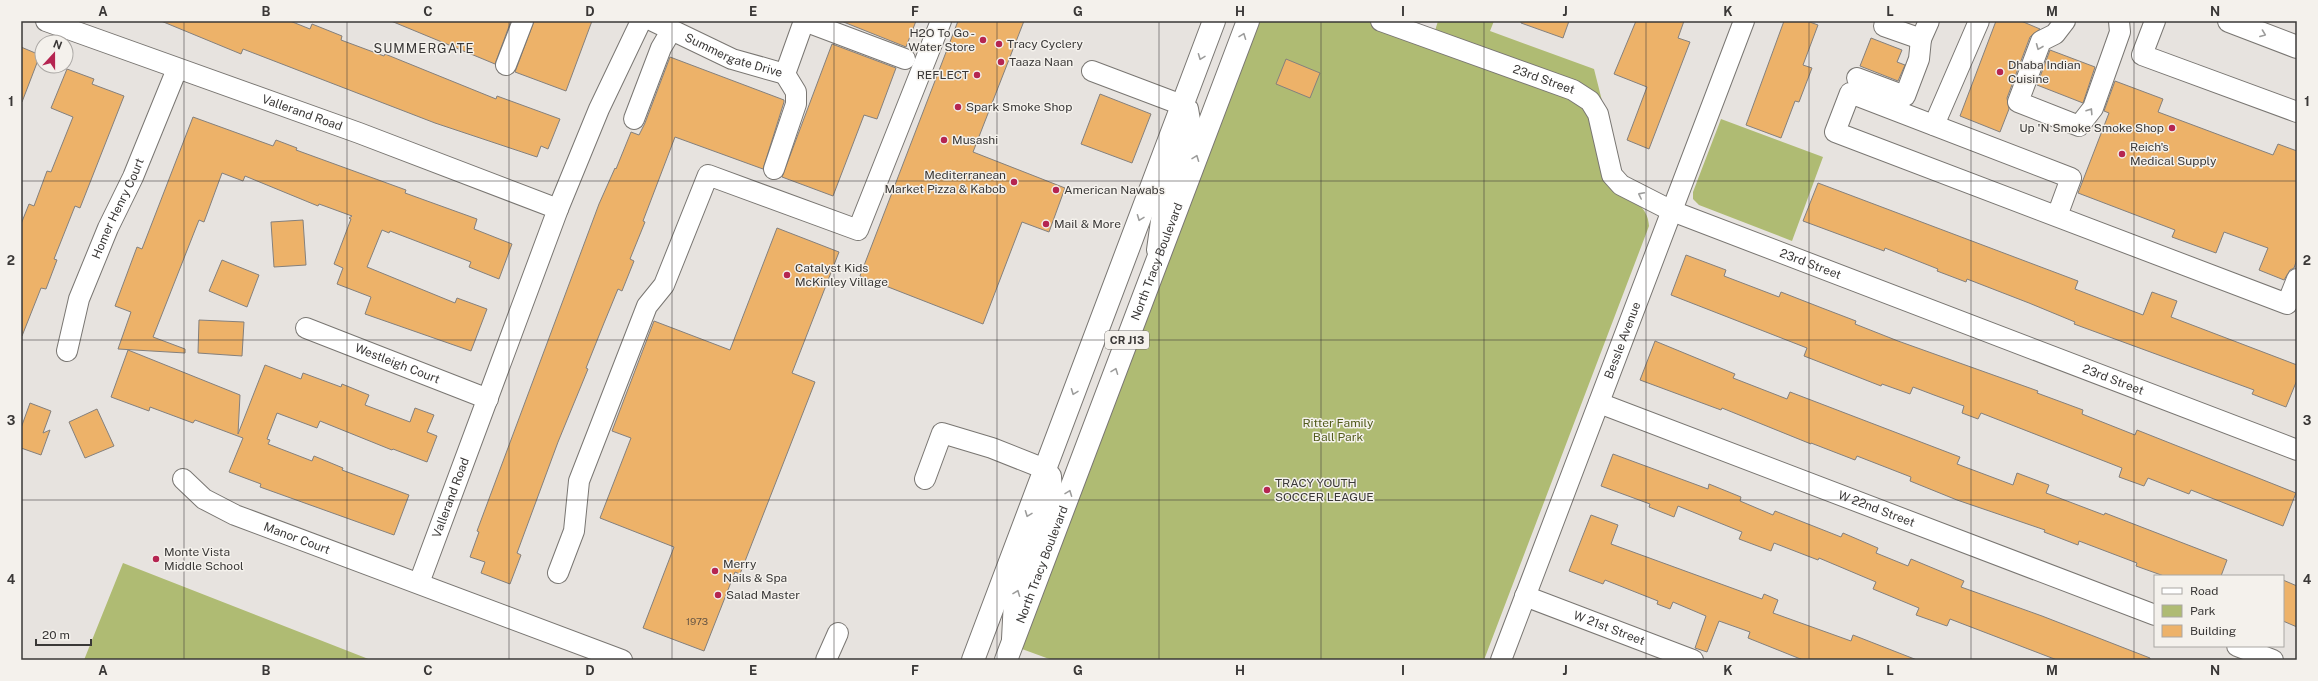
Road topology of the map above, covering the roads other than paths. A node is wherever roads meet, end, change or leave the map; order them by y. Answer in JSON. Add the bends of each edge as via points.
{"nodes":[{"id":1,"x":46,"y":21,"type":"edge"},
{"id":2,"x":523,"y":21,"type":"edge"},
{"id":3,"x":641,"y":21,"type":"edge"},
{"id":4,"x":653,"y":21,"type":"edge"},
{"id":5,"x":804,"y":21,"type":"edge"},
{"id":6,"x":941,"y":21,"type":"edge"},
{"id":7,"x":1214,"y":21,"type":"edge"},
{"id":8,"x":1248,"y":21,"type":"edge"},
{"id":9,"x":1380,"y":21,"type":"edge"},
{"id":10,"x":1744,"y":21,"type":"edge"},
{"id":11,"x":1886,"y":21,"type":"edge"},
{"id":12,"x":1979,"y":21,"type":"edge"},
{"id":13,"x":2066,"y":21,"type":"edge"},
{"id":14,"x":2119,"y":21,"type":"edge"},
{"id":15,"x":2155,"y":21,"type":"edge"},
{"id":16,"x":2229,"y":21,"type":"edge"},
{"id":17,"x":1925,"y":30,"type":"edge"},
{"id":18,"x":671,"y":31,"type":"junction"},
{"id":19,"x":2297,"y":47,"type":"edge"},
{"id":20,"x":905,"y":59,"type":"dead end"},
{"id":21,"x":506,"y":65,"type":"dead end"},
{"id":22,"x":177,"y":69,"type":"junction"},
{"id":23,"x":1092,"y":71,"type":"dead end"},
{"id":24,"x":785,"y":74,"type":"junction"},
{"id":25,"x":1857,"y":78,"type":"dead end"},
{"id":26,"x":1182,"y":105,"type":"junction"},
{"id":27,"x":2297,"y":112,"type":"edge"},
{"id":28,"x":634,"y":119,"type":"dead end"},
{"id":29,"x":1934,"y":125,"type":"junction"},
{"id":30,"x":774,"y":169,"type":"dead end"},
{"id":31,"x":558,"y":209,"type":"junction"},
{"id":32,"x":1672,"y":211,"type":"junction"},
{"id":33,"x":2057,"y":216,"type":"junction"},
{"id":34,"x":1156,"y":264,"type":"junction"},
{"id":35,"x":2297,"y":279,"type":"edge"},
{"id":36,"x":306,"y":328,"type":"dead end"},
{"id":37,"x":67,"y":351,"type":"dead end"},
{"id":38,"x":488,"y":399,"type":"junction"},
{"id":39,"x":1599,"y":403,"type":"junction"},
{"id":40,"x":2297,"y":450,"type":"edge"},
{"id":41,"x":1045,"y":469,"type":"junction"},
{"id":42,"x":183,"y":479,"type":"dead end"},
{"id":43,"x":925,"y":479,"type":"dead end"},
{"id":44,"x":558,"y":573,"type":"dead end"},
{"id":45,"x":419,"y":583,"type":"junction"},
{"id":46,"x":1525,"y":596,"type":"junction"},
{"id":47,"x":2154,"y":615,"type":"edge"},
{"id":48,"x":838,"y":633,"type":"dead end"},
{"id":49,"x":2240,"y":647,"type":"edge"},
{"id":50,"x":1009,"y":653,"type":"edge"},
{"id":51,"x":622,"y":660,"type":"edge"},
{"id":52,"x":826,"y":660,"type":"edge"},
{"id":53,"x":973,"y":660,"type":"edge"},
{"id":54,"x":1501,"y":660,"type":"edge"},
{"id":55,"x":1692,"y":660,"type":"edge"},
{"id":56,"x":2273,"y":660,"type":"edge"}],
"edges":[{"from":1,"to":22,"type":"street","name":"Vallerand Road"},
{"from":2,"to":21,"type":"street"},
{"from":3,"to":31,"type":"street","name":"Vallerand Road","via":[[599,109]]},
{"from":4,"to":18,"type":"street","name":"Summergate Drive"},
{"from":5,"to":20,"type":"street"},
{"from":5,"to":24,"type":"street","name":"Summergate Drive"},
{"from":6,"to":44,"type":"street","via":[[858,230],[708,175],[664,285],[647,306],[579,481],[574,531]]},
{"from":7,"to":26,"type":"main road","number":"CR J13","one_way":true},
{"from":34,"to":8,"type":"main road","name":"North Tracy Boulevard","number":"CR J13","one_way":true},
{"from":32,"to":9,"type":"street","name":"23rd Street","one_way":true,"via":[[1621,185],[1612,175],[1598,114],[1590,101],[1573,90]]},
{"from":10,"to":32,"type":"street","name":"Bessle Avenue"},
{"from":11,"to":17,"type":"street","via":[[1884,26]]},
{"from":12,"to":29,"type":"street"},
{"from":13,"to":14,"type":"street","one_way":true,"via":[[2055,34],[2041,41],[2018,102],[2079,126],[2093,108],[2120,32]]},
{"from":15,"to":27,"type":"street","via":[[2142,55]]},
{"from":16,"to":19,"type":"main road","one_way":true},
{"from":17,"to":25,"type":"street","via":[[1919,59],[1905,96]]},
{"from":18,"to":24,"type":"street","name":"Summergate Drive","via":[[732,60]]},
{"from":18,"to":28,"type":"street","via":[[661,48]]},
{"from":22,"to":31,"type":"street","name":"Vallerand Road","via":[[359,133]]},
{"from":22,"to":37,"type":"street","name":"Homer Henry Court","via":[[82,292]]},
{"from":23,"to":26,"type":"street"},
{"from":24,"to":30,"type":"street","via":[[796,92],[796,104]]},
{"from":26,"to":34,"type":"street","via":[[1188,110],[1191,126],[1162,212]]},
{"from":26,"to":41,"type":"main road","number":"CR J13","one_way":true},
{"from":29,"to":33,"type":"street","via":[[2072,178]]},
{"from":29,"to":33,"type":"street","via":[[1850,93],[1835,132]]},
{"from":31,"to":38,"type":"street","name":"Vallerand Road"},
{"from":32,"to":39,"type":"street","name":"Bessle Avenue"},
{"from":32,"to":40,"type":"street","name":"23rd Street"},
{"from":33,"to":35,"type":"street","via":[[2287,304]]},
{"from":50,"to":34,"type":"main road","name":"North Tracy Boulevard","number":"CR J13","one_way":true},
{"from":36,"to":38,"type":"street","name":"Westleigh Court"},
{"from":38,"to":45,"type":"street","name":"Vallerand Road"},
{"from":39,"to":46,"type":"street","name":"Bessle Avenue"},
{"from":39,"to":47,"type":"street","name":"W 22nd Street"},
{"from":41,"to":43,"type":"street","via":[[992,448],[942,433]]},
{"from":50,"to":41,"type":"street","one_way":true,"via":[[1014,600],[1052,494],[1051,476]]},
{"from":41,"to":53,"type":"main road","number":"CR J13","one_way":true},
{"from":42,"to":45,"type":"street","name":"Manor Court","via":[[204,499],[235,515]]},
{"from":45,"to":51,"type":"street"},
{"from":46,"to":54,"type":"street","name":"Bessle Avenue"},
{"from":46,"to":55,"type":"street","name":"W 21st Street"},
{"from":48,"to":52,"type":"street"},
{"from":49,"to":56,"type":"street"}]}
